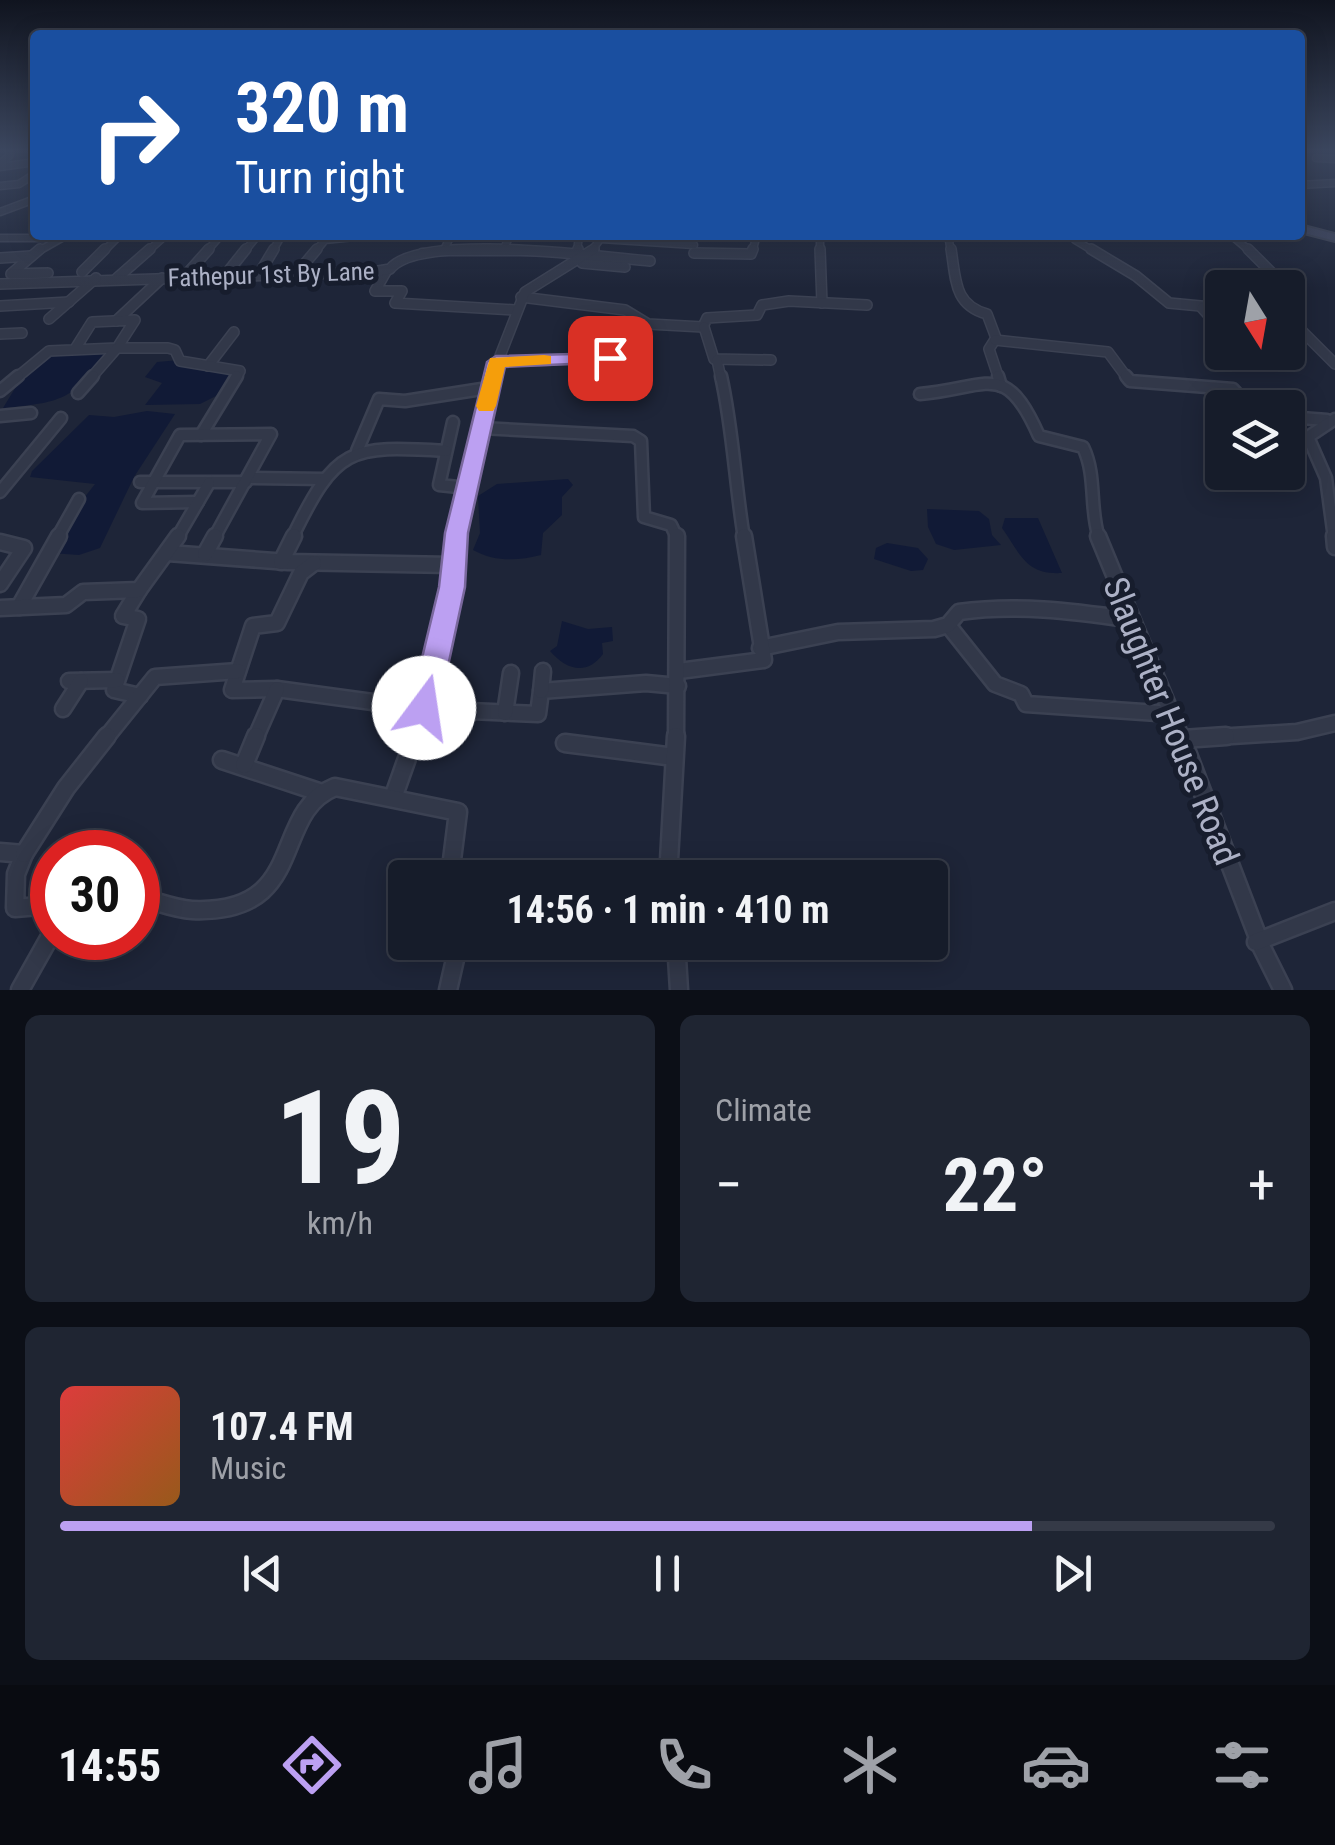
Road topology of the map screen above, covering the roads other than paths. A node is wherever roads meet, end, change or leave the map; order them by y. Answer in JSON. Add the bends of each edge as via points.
{"nodes":[{"id":1,"x":30,"y":201,"type":"edge"},
{"id":2,"x":0,"y":212,"type":"edge"},
{"id":3,"x":1305,"y":230,"type":"edge"},
{"id":4,"x":30,"y":237,"type":"edge"},
{"id":5,"x":0,"y":238,"type":"edge"},
{"id":6,"x":1335,"y":239,"type":"edge"},
{"id":7,"x":59,"y":240,"type":"edge"},
{"id":8,"x":115,"y":240,"type":"edge"},
{"id":9,"x":160,"y":240,"type":"edge"},
{"id":10,"x":217,"y":240,"type":"edge"},
{"id":11,"x":254,"y":240,"type":"edge"},
{"id":12,"x":279,"y":240,"type":"dead end"},
{"id":13,"x":324,"y":240,"type":"edge"},
{"id":14,"x":449,"y":240,"type":"edge"},
{"id":15,"x":508,"y":240,"type":"edge"},
{"id":16,"x":580,"y":240,"type":"edge"},
{"id":17,"x":599,"y":240,"type":"edge"},
{"id":18,"x":625,"y":240,"type":"edge"},
{"id":19,"x":756,"y":240,"type":"edge"},
{"id":20,"x":820,"y":240,"type":"edge"},
{"id":21,"x":949,"y":240,"type":"edge"},
{"id":22,"x":1074,"y":240,"type":"dead end"},
{"id":23,"x":1237,"y":240,"type":"edge"},
{"id":24,"x":444,"y":250,"type":"junction"},
{"id":25,"x":503,"y":251,"type":"junction"},
{"id":26,"x":31,"y":256,"type":"junction"},
{"id":27,"x":583,"y":257,"type":"junction"},
{"id":28,"x":0,"y":258,"type":"edge"},
{"id":29,"x":650,"y":261,"type":"dead end"},
{"id":30,"x":625,"y":267,"type":"dead end"},
{"id":31,"x":386,"y":270,"type":"junction"},
{"id":32,"x":1272,"y":270,"type":"edge"},
{"id":33,"x":82,"y":272,"type":"junction"},
{"id":34,"x":11,"y":274,"type":"junction"},
{"id":35,"x":120,"y":274,"type":"junction"},
{"id":36,"x":226,"y":274,"type":"junction"},
{"id":37,"x":259,"y":274,"type":"junction"},
{"id":38,"x":296,"y":274,"type":"junction"},
{"id":39,"x":212,"y":275,"type":"junction"},
{"id":40,"x":184,"y":277,"type":"junction"},
{"id":41,"x":96,"y":278,"type":"junction"},
{"id":42,"x":162,"y":278,"type":"junction"},
{"id":43,"x":1,"y":284,"type":"edge"},
{"id":44,"x":206,"y":285,"type":"dead end"},
{"id":45,"x":78,"y":294,"type":"junction"},
{"id":46,"x":26,"y":297,"type":"dead end"},
{"id":47,"x":521,"y":297,"type":"junction"},
{"id":48,"x":69,"y":302,"type":"junction"},
{"id":49,"x":822,"y":302,"type":"junction"},
{"id":50,"x":0,"y":306,"type":"edge"},
{"id":51,"x":867,"y":306,"type":"dead end"},
{"id":52,"x":1202,"y":308,"type":"joint"},
{"id":53,"x":515,"y":310,"type":"junction"},
{"id":54,"x":1205,"y":311,"type":"edge"},
{"id":55,"x":49,"y":319,"type":"dead end"},
{"id":56,"x":116,"y":321,"type":"junction"},
{"id":57,"x":704,"y":327,"type":"junction"},
{"id":58,"x":234,"y":332,"type":"dead end"},
{"id":59,"x":22,"y":333,"type":"dead end"},
{"id":60,"x":0,"y":334,"type":"edge"},
{"id":61,"x":1306,"y":337,"type":"edge"},
{"id":62,"x":996,"y":340,"type":"junction"},
{"id":63,"x":117,"y":348,"type":"junction"},
{"id":64,"x":75,"y":349,"type":"junction"},
{"id":65,"x":1322,"y":352,"type":"junction"},
{"id":66,"x":1335,"y":352,"type":"edge"},
{"id":67,"x":610,"y":358,"type":"dead end"},
{"id":68,"x":717,"y":360,"type":"junction"},
{"id":69,"x":771,"y":360,"type":"dead end"},
{"id":70,"x":496,"y":362,"type":"junction"},
{"id":71,"x":1335,"y":364,"type":"edge"},
{"id":72,"x":208,"y":366,"type":"junction"},
{"id":73,"x":1001,"y":386,"type":"junction"},
{"id":74,"x":488,"y":388,"type":"junction"},
{"id":75,"x":1235,"y":390,"type":"edge"},
{"id":76,"x":0,"y":391,"type":"edge"},
{"id":77,"x":78,"y":393,"type":"dead end"},
{"id":78,"x":920,"y":394,"type":"dead end"},
{"id":79,"x":30,"y":414,"type":"dead end"},
{"id":80,"x":0,"y":416,"type":"edge"},
{"id":81,"x":61,"y":418,"type":"dead end"},
{"id":82,"x":1305,"y":418,"type":"edge"},
{"id":83,"x":1333,"y":420,"type":"edge"},
{"id":84,"x":452,"y":422,"type":"dead end"},
{"id":85,"x":481,"y":428,"type":"junction"},
{"id":86,"x":201,"y":435,"type":"junction"},
{"id":87,"x":446,"y":450,"type":"junction"},
{"id":88,"x":357,"y":451,"type":"junction"},
{"id":89,"x":324,"y":479,"type":"junction"},
{"id":90,"x":248,"y":480,"type":"junction"},
{"id":91,"x":146,"y":482,"type":"junction"},
{"id":92,"x":209,"y":483,"type":"junction"},
{"id":93,"x":468,"y":488,"type":"junction"},
{"id":94,"x":0,"y":492,"type":"edge"},
{"id":95,"x":79,"y":500,"type":"dead end"},
{"id":96,"x":198,"y":502,"type":"junction"},
{"id":97,"x":0,"y":542,"type":"edge"},
{"id":98,"x":1335,"y":547,"type":"edge"},
{"id":99,"x":168,"y":553,"type":"junction"},
{"id":100,"x":205,"y":554,"type":"junction"},
{"id":101,"x":281,"y":562,"type":"junction"},
{"id":102,"x":314,"y":563,"type":"junction"},
{"id":103,"x":452,"y":564,"type":"junction"},
{"id":104,"x":0,"y":584,"type":"edge"},
{"id":105,"x":139,"y":590,"type":"junction"},
{"id":106,"x":19,"y":607,"type":"junction"},
{"id":107,"x":0,"y":608,"type":"edge"},
{"id":108,"x":1128,"y":619,"type":"junction"},
{"id":109,"x":948,"y":625,"type":"junction"},
{"id":110,"x":760,"y":648,"type":"junction"},
{"id":111,"x":238,"y":671,"type":"junction"},
{"id":112,"x":543,"y":671,"type":"dead end"},
{"id":113,"x":512,"y":673,"type":"dead end"},
{"id":114,"x":679,"y":679,"type":"junction"},
{"id":115,"x":118,"y":680,"type":"junction"},
{"id":116,"x":277,"y":689,"type":"junction"},
{"id":117,"x":541,"y":691,"type":"junction"},
{"id":118,"x":140,"y":696,"type":"junction"},
{"id":119,"x":424,"y":708,"type":"junction"},
{"id":120,"x":63,"y":709,"type":"dead end"},
{"id":121,"x":506,"y":712,"type":"junction"},
{"id":122,"x":1172,"y":714,"type":"junction"},
{"id":123,"x":1335,"y":722,"type":"edge"},
{"id":124,"x":1183,"y":738,"type":"junction"},
{"id":125,"x":565,"y":743,"type":"dead end"},
{"id":126,"x":674,"y":757,"type":"junction"},
{"id":127,"x":222,"y":760,"type":"dead end"},
{"id":128,"x":244,"y":765,"type":"junction"},
{"id":129,"x":319,"y":792,"type":"junction"},
{"id":130,"x":392,"y":798,"type":"junction"},
{"id":131,"x":0,"y":852,"type":"edge"},
{"id":132,"x":24,"y":854,"type":"junction"},
{"id":133,"x":452,"y":860,"type":"edge"},
{"id":134,"x":669,"y":860,"type":"edge"},
{"id":135,"x":160,"y":902,"type":"edge"},
{"id":136,"x":30,"y":907,"type":"edge"},
{"id":137,"x":1335,"y":911,"type":"edge"},
{"id":138,"x":1256,"y":942,"type":"junction"},
{"id":139,"x":37,"y":960,"type":"edge"},
{"id":140,"x":454,"y":960,"type":"edge"},
{"id":141,"x":677,"y":960,"type":"edge"},
{"id":142,"x":20,"y":990,"type":"edge"},
{"id":143,"x":448,"y":990,"type":"edge"},
{"id":144,"x":678,"y":990,"type":"edge"},
{"id":145,"x":1284,"y":990,"type":"edge"}],
"edges":[{"from":1,"to":2,"type":"street"},
{"from":3,"to":6,"type":"street"},
{"from":4,"to":5,"type":"street"},
{"from":7,"to":26,"type":"street"},
{"from":8,"to":33,"type":"street"},
{"from":9,"to":35,"type":"street"},
{"from":10,"to":40,"type":"street"},
{"from":11,"to":36,"type":"street"},
{"from":12,"to":37,"type":"street"},
{"from":13,"to":38,"type":"street"},
{"from":14,"to":24,"type":"street"},
{"from":15,"to":25,"type":"street"},
{"from":16,"to":27,"type":"street"},
{"from":17,"to":27,"type":"street"},
{"from":18,"to":19,"type":"street","via":[[752,254]]},
{"from":20,"to":49,"type":"street"},
{"from":21,"to":62,"type":"street","via":[[960,300],[987,314]]},
{"from":22,"to":52,"type":"street","via":[[1169,304]]},
{"from":23,"to":32,"type":"street"},
{"from":24,"to":25,"type":"street","name":"Fathepur 1st By Lane"},
{"from":24,"to":31,"type":"street","name":"Fathepur 1st By Lane","via":[[417,251]]},
{"from":25,"to":27,"type":"street","name":"Fathepur 1st By Lane"},
{"from":26,"to":28,"type":"street"},
{"from":26,"to":34,"type":"street"},
{"from":27,"to":29,"type":"street"},
{"from":27,"to":30,"type":"street"},
{"from":27,"to":47,"type":"street"},
{"from":31,"to":38,"type":"street","name":"Fathepur 1st By Lane"},
{"from":31,"to":53,"type":"street","via":[[375,291],[402,291],[395,302]]},
{"from":33,"to":34,"type":"street"},
{"from":33,"to":35,"type":"street"},
{"from":34,"to":43,"type":"street"},
{"from":35,"to":41,"type":"street","name":"Fathepur 1st By Lane"},
{"from":35,"to":42,"type":"street","name":"Fathepur 1st By Lane"},
{"from":36,"to":37,"type":"street","name":"Fathepur 1st By Lane"},
{"from":36,"to":39,"type":"street","name":"Fathepur 1st By Lane"},
{"from":37,"to":38,"type":"street","name":"Fathepur 1st By Lane"},
{"from":39,"to":40,"type":"street","name":"Fathepur 1st By Lane"},
{"from":39,"to":44,"type":"street"},
{"from":40,"to":42,"type":"street","name":"Fathepur 1st By Lane"},
{"from":41,"to":43,"type":"street","name":"Fathepur 1st By Lane"},
{"from":41,"to":45,"type":"street"},
{"from":42,"to":56,"type":"street"},
{"from":45,"to":46,"type":"street"},
{"from":45,"to":48,"type":"street"},
{"from":47,"to":53,"type":"street"},
{"from":47,"to":57,"type":"street","via":[[625,310],[648,324]]},
{"from":48,"to":50,"type":"street"},
{"from":48,"to":55,"type":"street"},
{"from":49,"to":51,"type":"street"},
{"from":49,"to":57,"type":"street","via":[[766,304],[756,314],[707,318]]},
{"from":52,"to":54,"type":"street"},
{"from":53,"to":70,"type":"street"},
{"from":56,"to":63,"type":"street","via":[[135,320]]},
{"from":56,"to":64,"type":"street","via":[[92,322]]},
{"from":57,"to":68,"type":"street"},
{"from":58,"to":72,"type":"street"},
{"from":59,"to":60,"type":"street"},
{"from":61,"to":65,"type":"street"},
{"from":62,"to":73,"type":"street","via":[[989,348]]},
{"from":62,"to":75,"type":"street","via":[[1108,352],[1130,381]]},
{"from":63,"to":64,"type":"street"},
{"from":63,"to":72,"type":"street","via":[[168,348],[180,361]]},
{"from":63,"to":77,"type":"street"},
{"from":64,"to":76,"type":"street","via":[[50,351]]},
{"from":65,"to":66,"type":"street"},
{"from":65,"to":71,"type":"street"},
{"from":67,"to":70,"type":"street"},
{"from":68,"to":69,"type":"street"},
{"from":68,"to":110,"type":"street"},
{"from":70,"to":74,"type":"street"},
{"from":72,"to":86,"type":"street","via":[[240,374]]},
{"from":73,"to":78,"type":"street"},
{"from":73,"to":108,"type":"street","name":"Slaughter House Road","via":[[1023,399],[1039,436],[1084,447],[1094,481],[1090,514]]},
{"from":74,"to":85,"type":"street"},
{"from":74,"to":88,"type":"street","via":[[379,399]]},
{"from":79,"to":80,"type":"street"},
{"from":81,"to":94,"type":"street"},
{"from":82,"to":83,"type":"street"},
{"from":83,"to":98,"type":"street","via":[[1308,437],[1326,478]]},
{"from":84,"to":87,"type":"street"},
{"from":85,"to":93,"type":"street"},
{"from":85,"to":114,"type":"street","via":[[638,438],[644,517],[671,525],[677,534]]},
{"from":86,"to":90,"type":"street","via":[[271,434]]},
{"from":86,"to":91,"type":"street","via":[[180,436]]},
{"from":87,"to":88,"type":"street"},
{"from":87,"to":93,"type":"street","via":[[440,484]]},
{"from":88,"to":89,"type":"street"},
{"from":89,"to":90,"type":"street"},
{"from":89,"to":101,"type":"street"},
{"from":90,"to":92,"type":"street"},
{"from":90,"to":100,"type":"street"},
{"from":91,"to":92,"type":"street"},
{"from":91,"to":96,"type":"street","via":[[142,503]]},
{"from":92,"to":96,"type":"street"},
{"from":93,"to":103,"type":"street"},
{"from":95,"to":106,"type":"street"},
{"from":96,"to":99,"type":"street"},
{"from":97,"to":104,"type":"street","via":[[24,548]]},
{"from":99,"to":100,"type":"street"},
{"from":99,"to":105,"type":"street"},
{"from":100,"to":101,"type":"street"},
{"from":101,"to":102,"type":"street"},
{"from":102,"to":103,"type":"street"},
{"from":102,"to":111,"type":"street","via":[[301,574],[277,623],[253,626]]},
{"from":103,"to":119,"type":"street"},
{"from":105,"to":106,"type":"street","via":[[83,592],[66,605]]},
{"from":105,"to":115,"type":"street","via":[[123,616],[138,619]]},
{"from":106,"to":107,"type":"street"},
{"from":108,"to":109,"type":"street","via":[[976,609],[958,612]]},
{"from":108,"to":122,"type":"street","name":"Slaughter House Road"},
{"from":109,"to":110,"type":"street","via":[[838,632]]},
{"from":109,"to":122,"type":"street","via":[[995,684],[1020,694],[1026,704]]},
{"from":110,"to":114,"type":"street","via":[[764,660]]},
{"from":111,"to":116,"type":"street","via":[[232,690]]},
{"from":111,"to":118,"type":"street","via":[[155,678]]},
{"from":112,"to":117,"type":"street"},
{"from":113,"to":121,"type":"street"},
{"from":114,"to":117,"type":"street"},
{"from":114,"to":126,"type":"street"},
{"from":115,"to":118,"type":"street","via":[[114,690]]},
{"from":115,"to":120,"type":"street","via":[[75,681]]},
{"from":116,"to":119,"type":"street"},
{"from":116,"to":128,"type":"street"},
{"from":117,"to":121,"type":"street","via":[[538,714]]},
{"from":118,"to":132,"type":"street","via":[[66,788]]},
{"from":119,"to":121,"type":"street"},
{"from":119,"to":130,"type":"street"},
{"from":122,"to":124,"type":"street","name":"Slaughter House Road"},
{"from":123,"to":124,"type":"street","via":[[1296,732]]},
{"from":124,"to":138,"type":"street","name":"Slaughter House Road"},
{"from":125,"to":126,"type":"street"},
{"from":126,"to":134,"type":"street"},
{"from":127,"to":128,"type":"street"},
{"from":128,"to":129,"type":"street"},
{"from":129,"to":130,"type":"street","via":[[335,788]]},
{"from":129,"to":135,"type":"street","via":[[302,816],[280,874],[256,900],[197,910]]},
{"from":130,"to":133,"type":"street","via":[[458,812]]},
{"from":131,"to":132,"type":"street"},
{"from":132,"to":136,"type":"street","via":[[15,908]]},
{"from":137,"to":138,"type":"street"},
{"from":138,"to":145,"type":"street","name":"Slaughter House Road"},
{"from":139,"to":142,"type":"street"},
{"from":140,"to":143,"type":"street"},
{"from":141,"to":144,"type":"street"}]}
